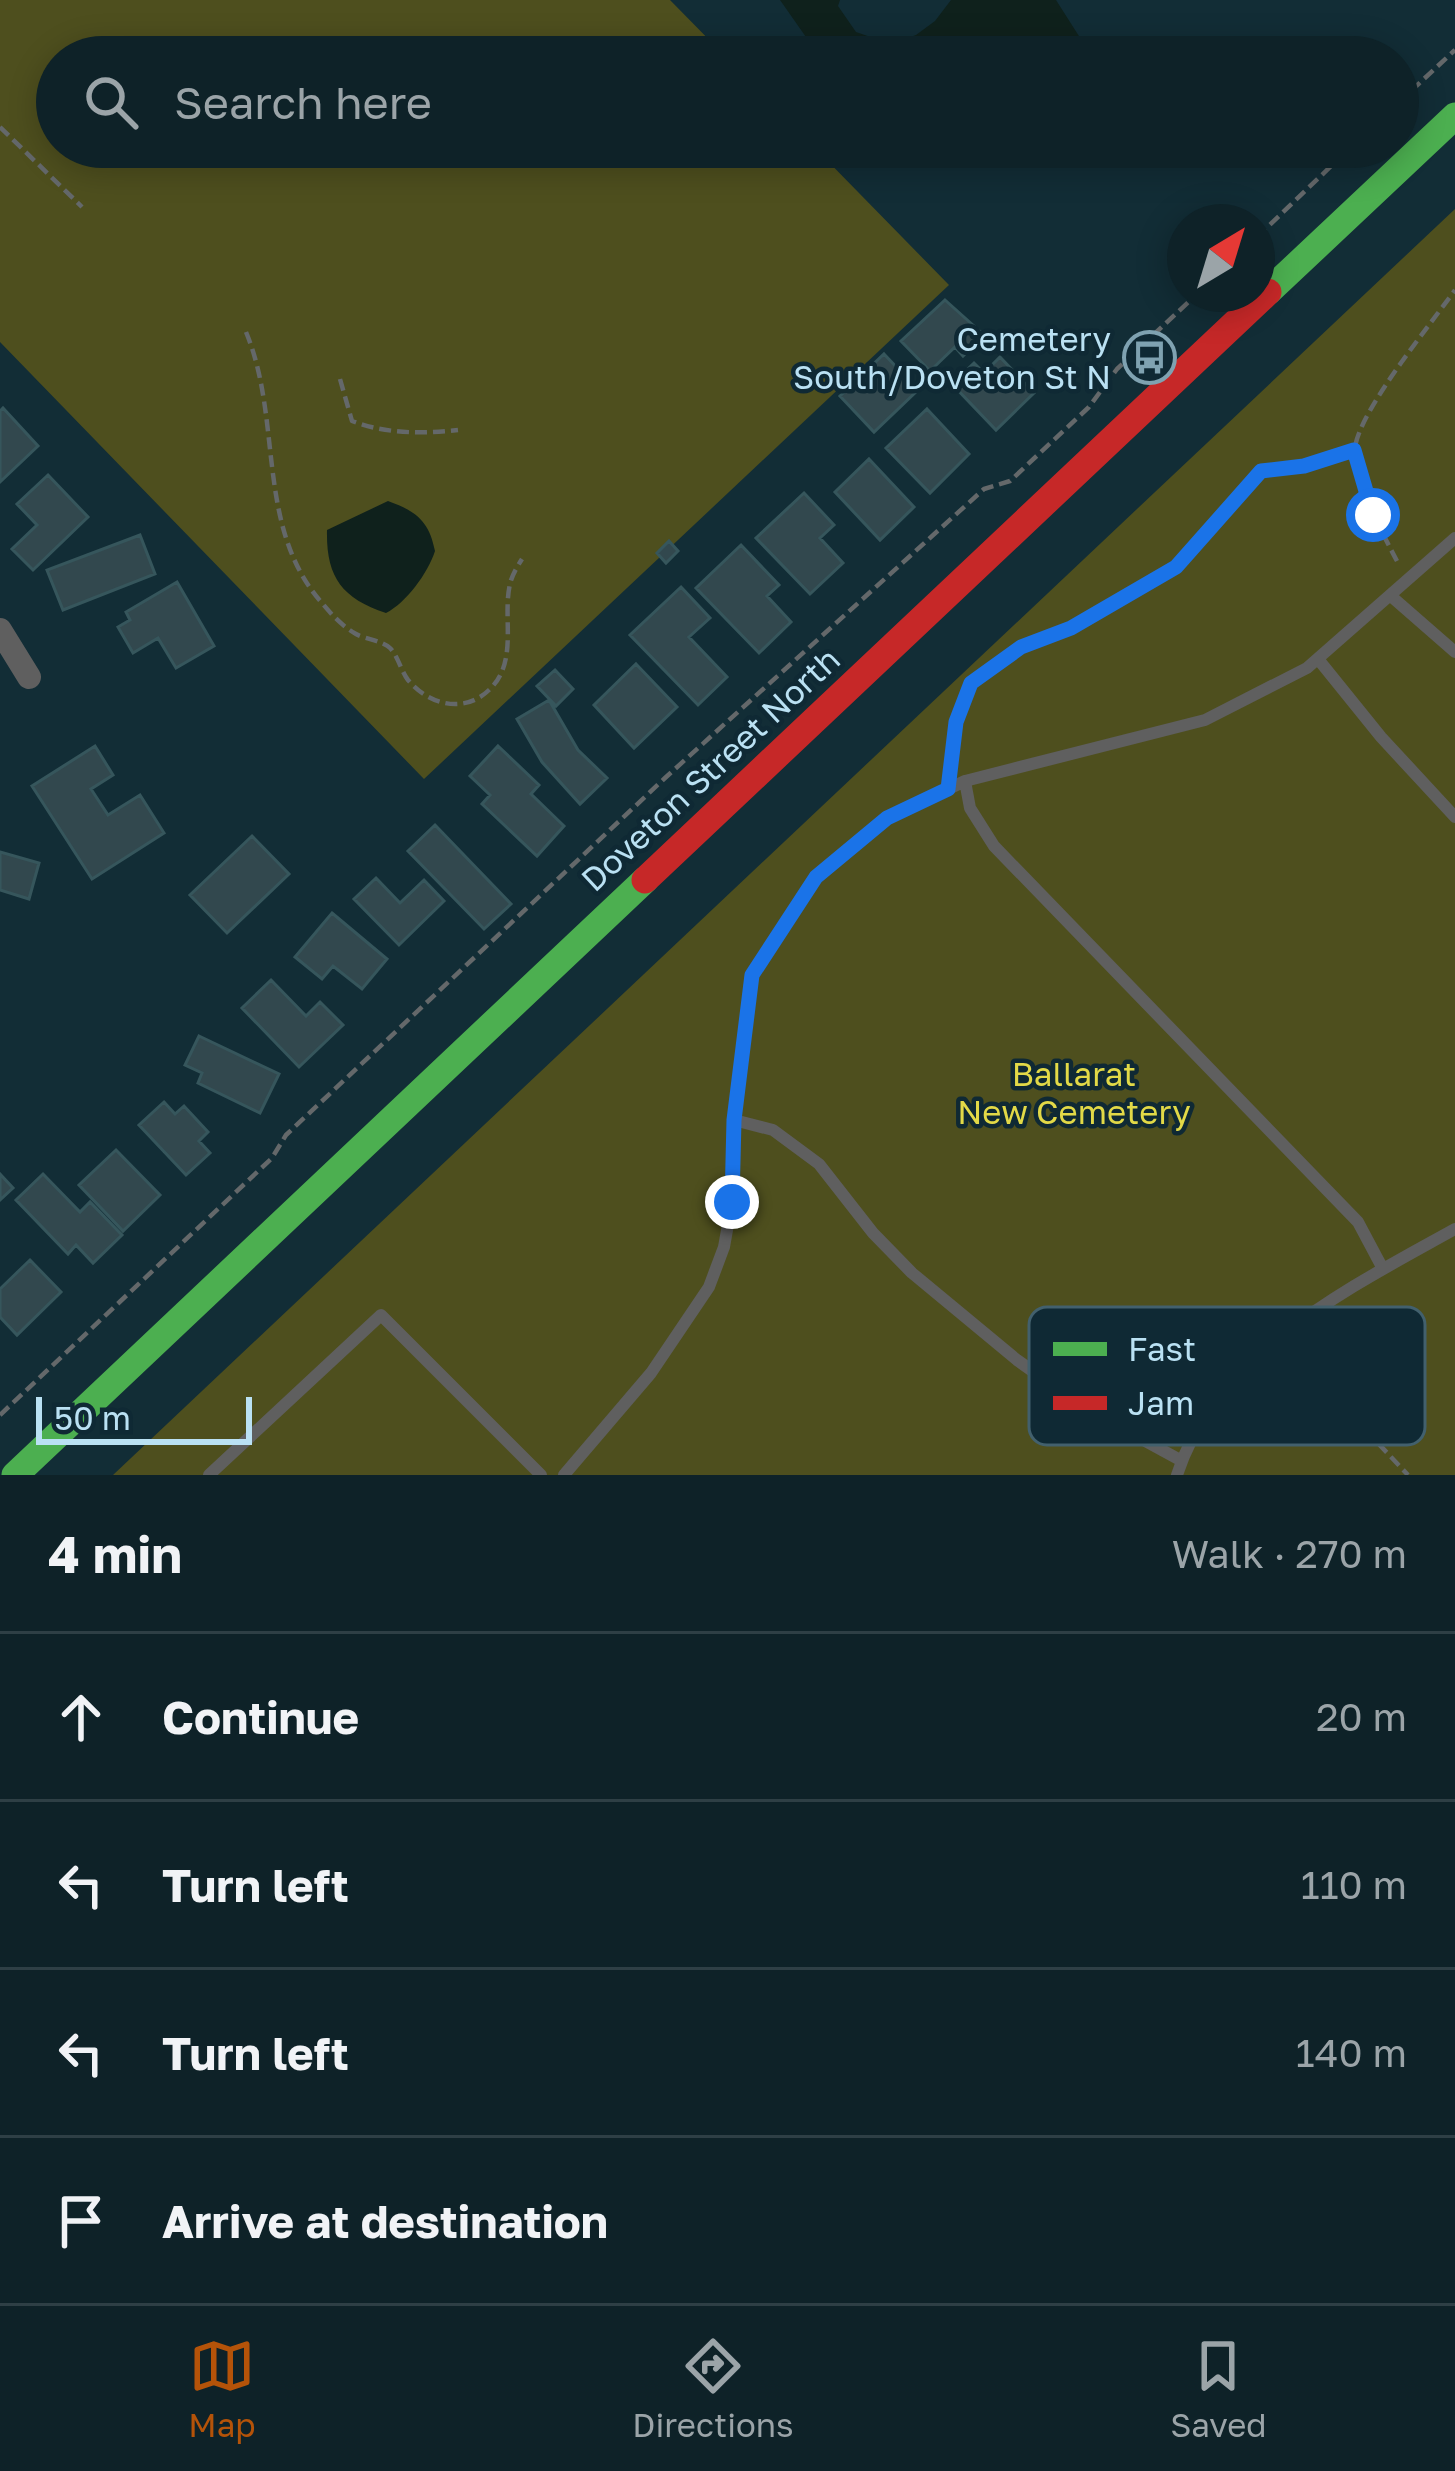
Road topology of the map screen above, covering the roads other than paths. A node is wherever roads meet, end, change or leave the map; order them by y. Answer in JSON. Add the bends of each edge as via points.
{"nodes":[{"id":1,"x":1455,"y":116,"type":"edge"},
{"id":2,"x":1419,"y":150,"type":"edge"},
{"id":3,"x":1400,"y":168,"type":"edge"},
{"id":4,"x":1455,"y":538,"type":"edge"},
{"id":5,"x":1392,"y":597,"type":"junction"},
{"id":6,"x":0,"y":630,"type":"edge"},
{"id":7,"x":1455,"y":652,"type":"edge"},
{"id":8,"x":1318,"y":659,"type":"junction"},
{"id":9,"x":29,"y":677,"type":"dead end"},
{"id":10,"x":965,"y":781,"type":"junction"},
{"id":11,"x":1455,"y":817,"type":"edge"},
{"id":12,"x":734,"y":1120,"type":"junction"},
{"id":13,"x":1455,"y":1229,"type":"edge"},
{"id":14,"x":1384,"y":1269,"type":"junction"},
{"id":15,"x":1321,"y":1307,"type":"edge"},
{"id":16,"x":1029,"y":1369,"type":"edge"},
{"id":17,"x":1143,"y":1445,"type":"edge"},
{"id":18,"x":1180,"y":1468,"type":"edge"},
{"id":19,"x":15,"y":1475,"type":"edge"},
{"id":20,"x":209,"y":1475,"type":"edge"},
{"id":21,"x":541,"y":1475,"type":"edge"},
{"id":22,"x":564,"y":1475,"type":"edge"}],
"edges":[{"from":1,"to":2,"type":"street","name":"Doveton Street North"},
{"from":3,"to":19,"type":"street","name":"Doveton Street North"},
{"from":4,"to":5,"type":"lane"},
{"from":5,"to":7,"type":"lane"},
{"from":5,"to":8,"type":"lane"},
{"from":6,"to":9,"type":"street"},
{"from":8,"to":10,"type":"lane","via":[[1205,720]]},
{"from":8,"to":11,"type":"lane"},
{"from":10,"to":12,"type":"lane","via":[[887,818],[816,877],[752,975]]},
{"from":10,"to":14,"type":"lane","via":[[970,808],[994,846],[1358,1222]]},
{"from":12,"to":16,"type":"lane","via":[[773,1130],[818,1164],[912,1273]]},
{"from":12,"to":22,"type":"lane","via":[[732,1202],[709,1287]]},
{"from":13,"to":14,"type":"lane"},
{"from":14,"to":15,"type":"lane"},
{"from":17,"to":18,"type":"lane"},
{"from":20,"to":21,"type":"lane","via":[[381,1315]]}]}
